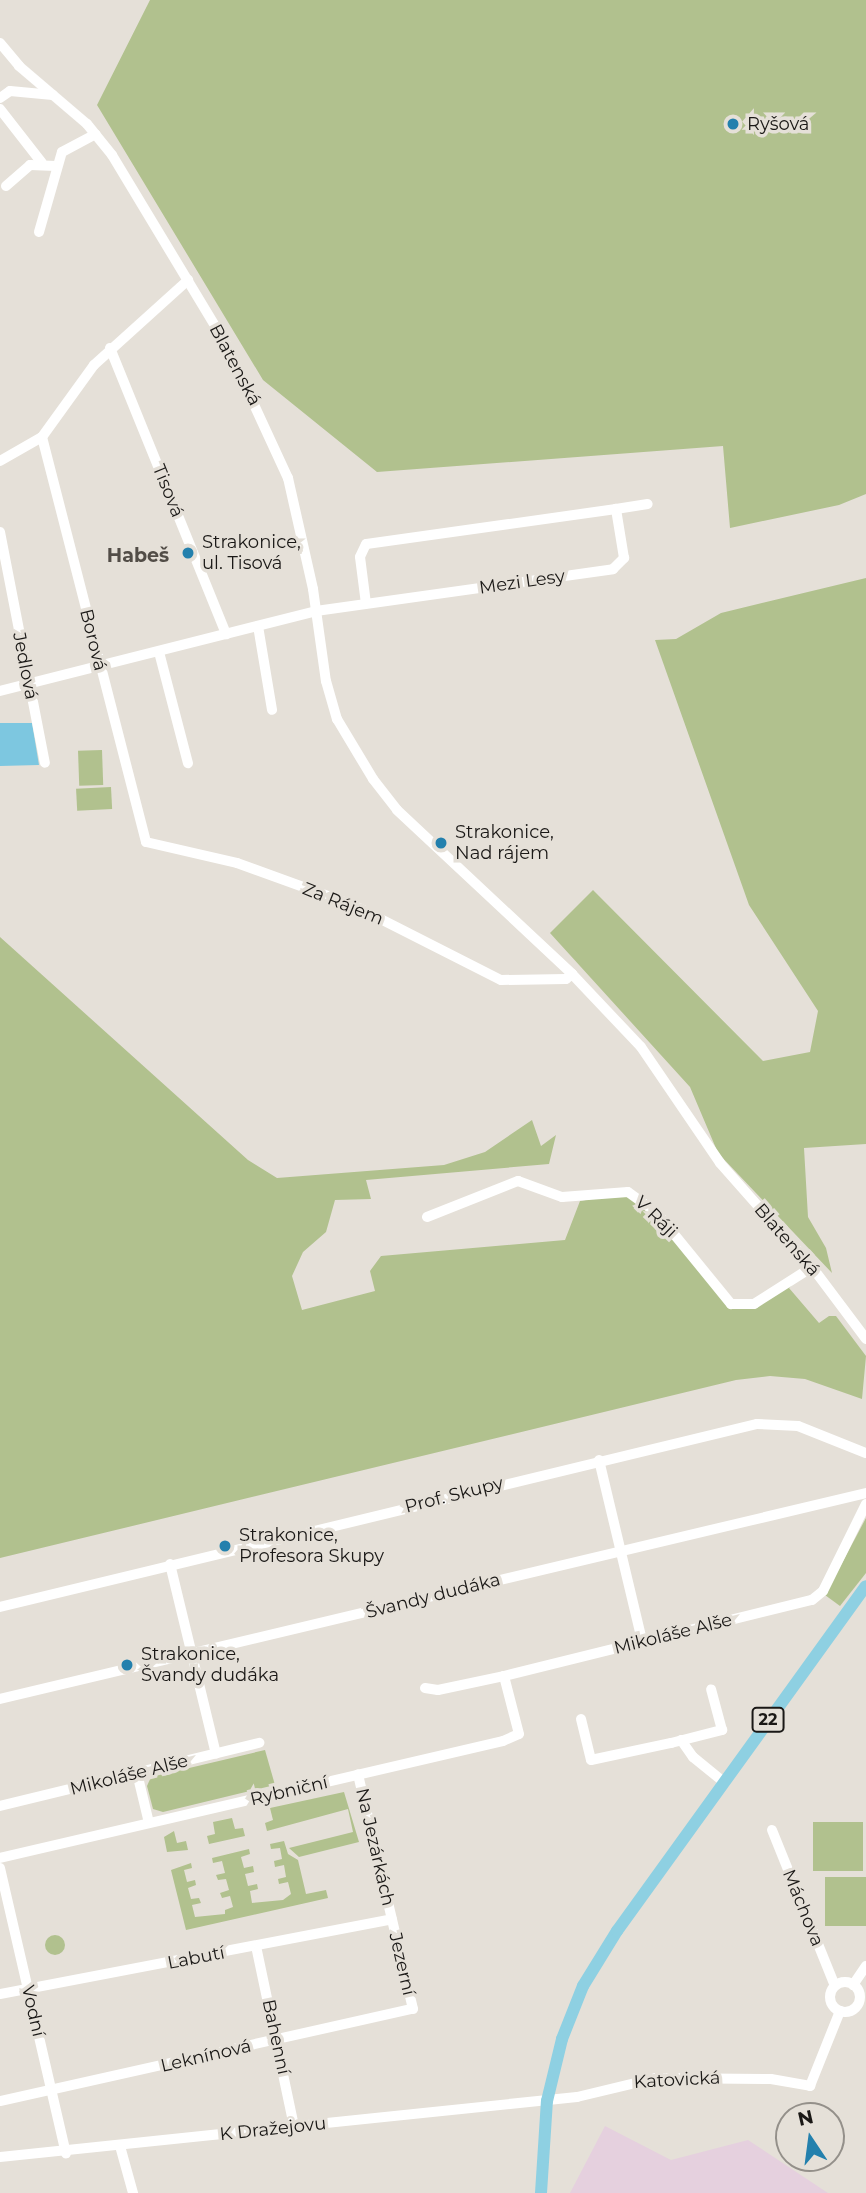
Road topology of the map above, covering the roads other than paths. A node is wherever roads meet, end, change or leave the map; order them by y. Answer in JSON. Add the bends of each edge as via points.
{"nodes":[{"id":1,"x":0,"y":43,"type":"edge"},
{"id":2,"x":53,"y":95,"type":"junction"},
{"id":3,"x":0,"y":98,"type":"edge"},
{"id":4,"x":0,"y":108,"type":"edge"},
{"id":5,"x":96,"y":134,"type":"junction"},
{"id":6,"x":42,"y":163,"type":"junction"},
{"id":7,"x":56,"y":166,"type":"junction"},
{"id":8,"x":6,"y":186,"type":"dead end"},
{"id":9,"x":39,"y":232,"type":"dead end"},
{"id":10,"x":188,"y":280,"type":"junction"},
{"id":11,"x":110,"y":348,"type":"junction"},
{"id":12,"x":42,"y":437,"type":"junction"},
{"id":13,"x":0,"y":461,"type":"edge"},
{"id":14,"x":648,"y":503,"type":"dead end"},
{"id":15,"x":617,"y":509,"type":"junction"},
{"id":16,"x":0,"y":532,"type":"edge"},
{"id":17,"x":366,"y":604,"type":"junction"},
{"id":18,"x":316,"y":611,"type":"junction"},
{"id":19,"x":258,"y":626,"type":"junction"},
{"id":20,"x":226,"y":634,"type":"junction"},
{"id":21,"x":159,"y":652,"type":"junction"},
{"id":22,"x":100,"y":667,"type":"junction"},
{"id":23,"x":28,"y":686,"type":"junction"},
{"id":24,"x":0,"y":691,"type":"edge"},
{"id":25,"x":272,"y":710,"type":"dead end"},
{"id":26,"x":45,"y":762,"type":"dead end"},
{"id":27,"x":188,"y":763,"type":"dead end"},
{"id":28,"x":146,"y":842,"type":"joint"},
{"id":29,"x":572,"y":974,"type":"junction"},
{"id":30,"x":427,"y":1217,"type":"dead end"},
{"id":31,"x":812,"y":1267,"type":"junction"},
{"id":32,"x":866,"y":1339,"type":"edge"},
{"id":33,"x":866,"y":1453,"type":"edge"},
{"id":34,"x":599,"y":1460,"type":"junction"},
{"id":35,"x":866,"y":1493,"type":"edge"},
{"id":36,"x":866,"y":1504,"type":"edge"},
{"id":37,"x":621,"y":1551,"type":"junction"},
{"id":38,"x":170,"y":1564,"type":"junction"},
{"id":39,"x":866,"y":1586,"type":"edge"},
{"id":40,"x":0,"y":1607,"type":"edge"},
{"id":41,"x":642,"y":1641,"type":"junction"},
{"id":42,"x":193,"y":1654,"type":"junction"},
{"id":43,"x":504,"y":1676,"type":"junction"},
{"id":44,"x":425,"y":1688,"type":"dead end"},
{"id":45,"x":711,"y":1689,"type":"dead end"},
{"id":46,"x":0,"y":1699,"type":"edge"},
{"id":47,"x":581,"y":1720,"type":"dead end"},
{"id":48,"x":681,"y":1740,"type":"junction"},
{"id":49,"x":259,"y":1743,"type":"dead end"},
{"id":50,"x":216,"y":1754,"type":"junction"},
{"id":51,"x":136,"y":1773,"type":"junction"},
{"id":52,"x":358,"y":1774,"type":"junction"},
{"id":53,"x":725,"y":1783,"type":"junction"},
{"id":54,"x":0,"y":1806,"type":"edge"},
{"id":55,"x":149,"y":1823,"type":"junction"},
{"id":56,"x":772,"y":1830,"type":"dead end"},
{"id":57,"x":0,"y":1858,"type":"edge"},
{"id":58,"x":0,"y":1868,"type":"edge"},
{"id":59,"x":392,"y":1919,"type":"junction"},
{"id":60,"x":256,"y":1947,"type":"junction"},
{"id":61,"x":866,"y":1966,"type":"edge"},
{"id":62,"x":853,"y":1984,"type":"junction"},
{"id":63,"x":835,"y":1986,"type":"junction"},
{"id":64,"x":28,"y":1992,"type":"junction"},
{"id":65,"x":0,"y":1994,"type":"edge"},
{"id":66,"x":413,"y":2009,"type":"joint"},
{"id":67,"x":862,"y":2009,"type":"edge"},
{"id":68,"x":840,"y":2011,"type":"junction"},
{"id":69,"x":277,"y":2041,"type":"junction"},
{"id":70,"x":51,"y":2091,"type":"junction"},
{"id":71,"x":0,"y":2101,"type":"edge"},
{"id":72,"x":547,"y":2101,"type":"junction"},
{"id":73,"x":295,"y":2127,"type":"junction"},
{"id":74,"x":120,"y":2146,"type":"junction"},
{"id":75,"x":65,"y":2153,"type":"junction"},
{"id":76,"x":0,"y":2157,"type":"edge"},
{"id":77,"x":133,"y":2193,"type":"edge"},
{"id":78,"x":541,"y":2193,"type":"edge"}],
"edges":[{"from":1,"to":2,"type":"street","name":"Blatenská"},
{"from":2,"to":3,"type":"street","via":[[10,91]]},
{"from":2,"to":5,"type":"street","name":"Blatenská"},
{"from":4,"to":6,"type":"street"},
{"from":5,"to":7,"type":"street","via":[[67,147]]},
{"from":5,"to":10,"type":"street","name":"Blatenská"},
{"from":6,"to":7,"type":"street"},
{"from":6,"to":8,"type":"street","via":[[30,165]]},
{"from":7,"to":9,"type":"street"},
{"from":10,"to":11,"type":"street"},
{"from":10,"to":18,"type":"street","name":"Blatenská","via":[[271,435],[288,478]]},
{"from":11,"to":12,"type":"street"},
{"from":11,"to":20,"type":"street","name":"Tisová"},
{"from":12,"to":13,"type":"street"},
{"from":12,"to":22,"type":"street","name":"Borová"},
{"from":14,"to":15,"type":"street"},
{"from":15,"to":17,"type":"street","name":"Mezi Lesy","via":[[624,558],[613,569]]},
{"from":15,"to":17,"type":"street","via":[[366,544],[360,557]]},
{"from":16,"to":23,"type":"street","name":"Jedlová"},
{"from":17,"to":18,"type":"street","name":"Mezi Lesy"},
{"from":18,"to":19,"type":"street","name":"Mezi Lesy"},
{"from":18,"to":29,"type":"street","name":"Blatenská","via":[[326,681],[337,719],[397,810]]},
{"from":19,"to":20,"type":"street","name":"Mezi Lesy"},
{"from":19,"to":25,"type":"street"},
{"from":20,"to":21,"type":"street","name":"Mezi Lesy"},
{"from":21,"to":22,"type":"street","name":"Mezi Lesy"},
{"from":21,"to":27,"type":"street"},
{"from":22,"to":23,"type":"street","name":"Mezi Lesy"},
{"from":22,"to":28,"type":"street","name":"Borová"},
{"from":23,"to":24,"type":"street","name":"Mezi Lesy"},
{"from":23,"to":26,"type":"street","name":"Jedlová"},
{"from":28,"to":29,"type":"street","name":"Za Rájem","via":[[237,863],[353,905],[501,980],[566,979]]},
{"from":29,"to":31,"type":"street","name":"Blatenská","via":[[641,1046],[706,1144]]},
{"from":30,"to":31,"type":"street","name":"V Ráji","via":[[518,1181],[562,1197],[628,1192],[656,1212],[731,1304],[754,1304]]},
{"from":31,"to":32,"type":"street","name":"Blatenská"},
{"from":33,"to":34,"type":"street","name":"Prof. Skupy","via":[[821,1433],[779,1423],[746,1426]]},
{"from":34,"to":37,"type":"street"},
{"from":34,"to":38,"type":"street","name":"Prof. Skupy"},
{"from":35,"to":37,"type":"street","name":"Švandy dudáka"},
{"from":36,"to":41,"type":"street","name":"Mikoláše Alše","via":[[822,1591],[812,1600]]},
{"from":37,"to":41,"type":"street"},
{"from":37,"to":42,"type":"street","name":"Švandy dudáka"},
{"from":38,"to":40,"type":"street","name":"Prof. Skupy"},
{"from":38,"to":42,"type":"street"},
{"from":39,"to":53,"type":"main road","number":"22"},
{"from":41,"to":43,"type":"street","name":"Mikoláše Alše"},
{"from":42,"to":46,"type":"street","name":"Švandy dudáka"},
{"from":42,"to":50,"type":"street"},
{"from":43,"to":44,"type":"street","name":"Mikoláše Alše","via":[[438,1690]]},
{"from":43,"to":52,"type":"street","name":"Rybniční","via":[[519,1734]]},
{"from":45,"to":48,"type":"street","via":[[722,1730]]},
{"from":47,"to":48,"type":"street","via":[[591,1760]]},
{"from":48,"to":53,"type":"street","via":[[693,1757]]},
{"from":49,"to":50,"type":"street","name":"Mikoláše Alše"},
{"from":50,"to":51,"type":"street","name":"Mikoláše Alše"},
{"from":51,"to":54,"type":"street","name":"Mikoláše Alše"},
{"from":51,"to":55,"type":"street"},
{"from":52,"to":55,"type":"street","name":"Rybniční"},
{"from":52,"to":59,"type":"street","name":"Na Jezárkách"},
{"from":53,"to":72,"type":"main road","number":"22","via":[[583,1986],[562,2039]]},
{"from":55,"to":57,"type":"street","name":"Rybniční"},
{"from":56,"to":63,"type":"street","name":"Máchova"},
{"from":58,"to":64,"type":"street","name":"Vodní"},
{"from":59,"to":60,"type":"street","name":"Labutí"},
{"from":59,"to":66,"type":"street","name":"Jezerní"},
{"from":60,"to":64,"type":"street","name":"Labutí"},
{"from":60,"to":69,"type":"street","name":"Bahenní"},
{"from":61,"to":62,"type":"street"},
{"from":62,"to":63,"type":"street"},
{"from":62,"to":67,"type":"street"},
{"from":63,"to":68,"type":"street","via":[[830,1998]]},
{"from":64,"to":65,"type":"street","name":"Labutí"},
{"from":64,"to":70,"type":"street","name":"Vodní"},
{"from":66,"to":69,"type":"street","name":"Leknínová"},
{"from":67,"to":68,"type":"street"},
{"from":68,"to":72,"type":"street","name":"Katovická","via":[[810,2086],[771,2079],[656,2078]]},
{"from":69,"to":70,"type":"street","name":"Leknínová"},
{"from":69,"to":73,"type":"street","name":"Bahenní"},
{"from":70,"to":71,"type":"street","name":"Leknínová"},
{"from":70,"to":75,"type":"street","name":"Vodní"},
{"from":72,"to":73,"type":"street","name":"K Dražejovu"},
{"from":72,"to":78,"type":"main road","number":"22"},
{"from":73,"to":74,"type":"street","name":"K Dražejovu"},
{"from":74,"to":75,"type":"street","name":"K Dražejovu"},
{"from":74,"to":77,"type":"street"},
{"from":75,"to":76,"type":"street","name":"K Dražejovu"}]}
